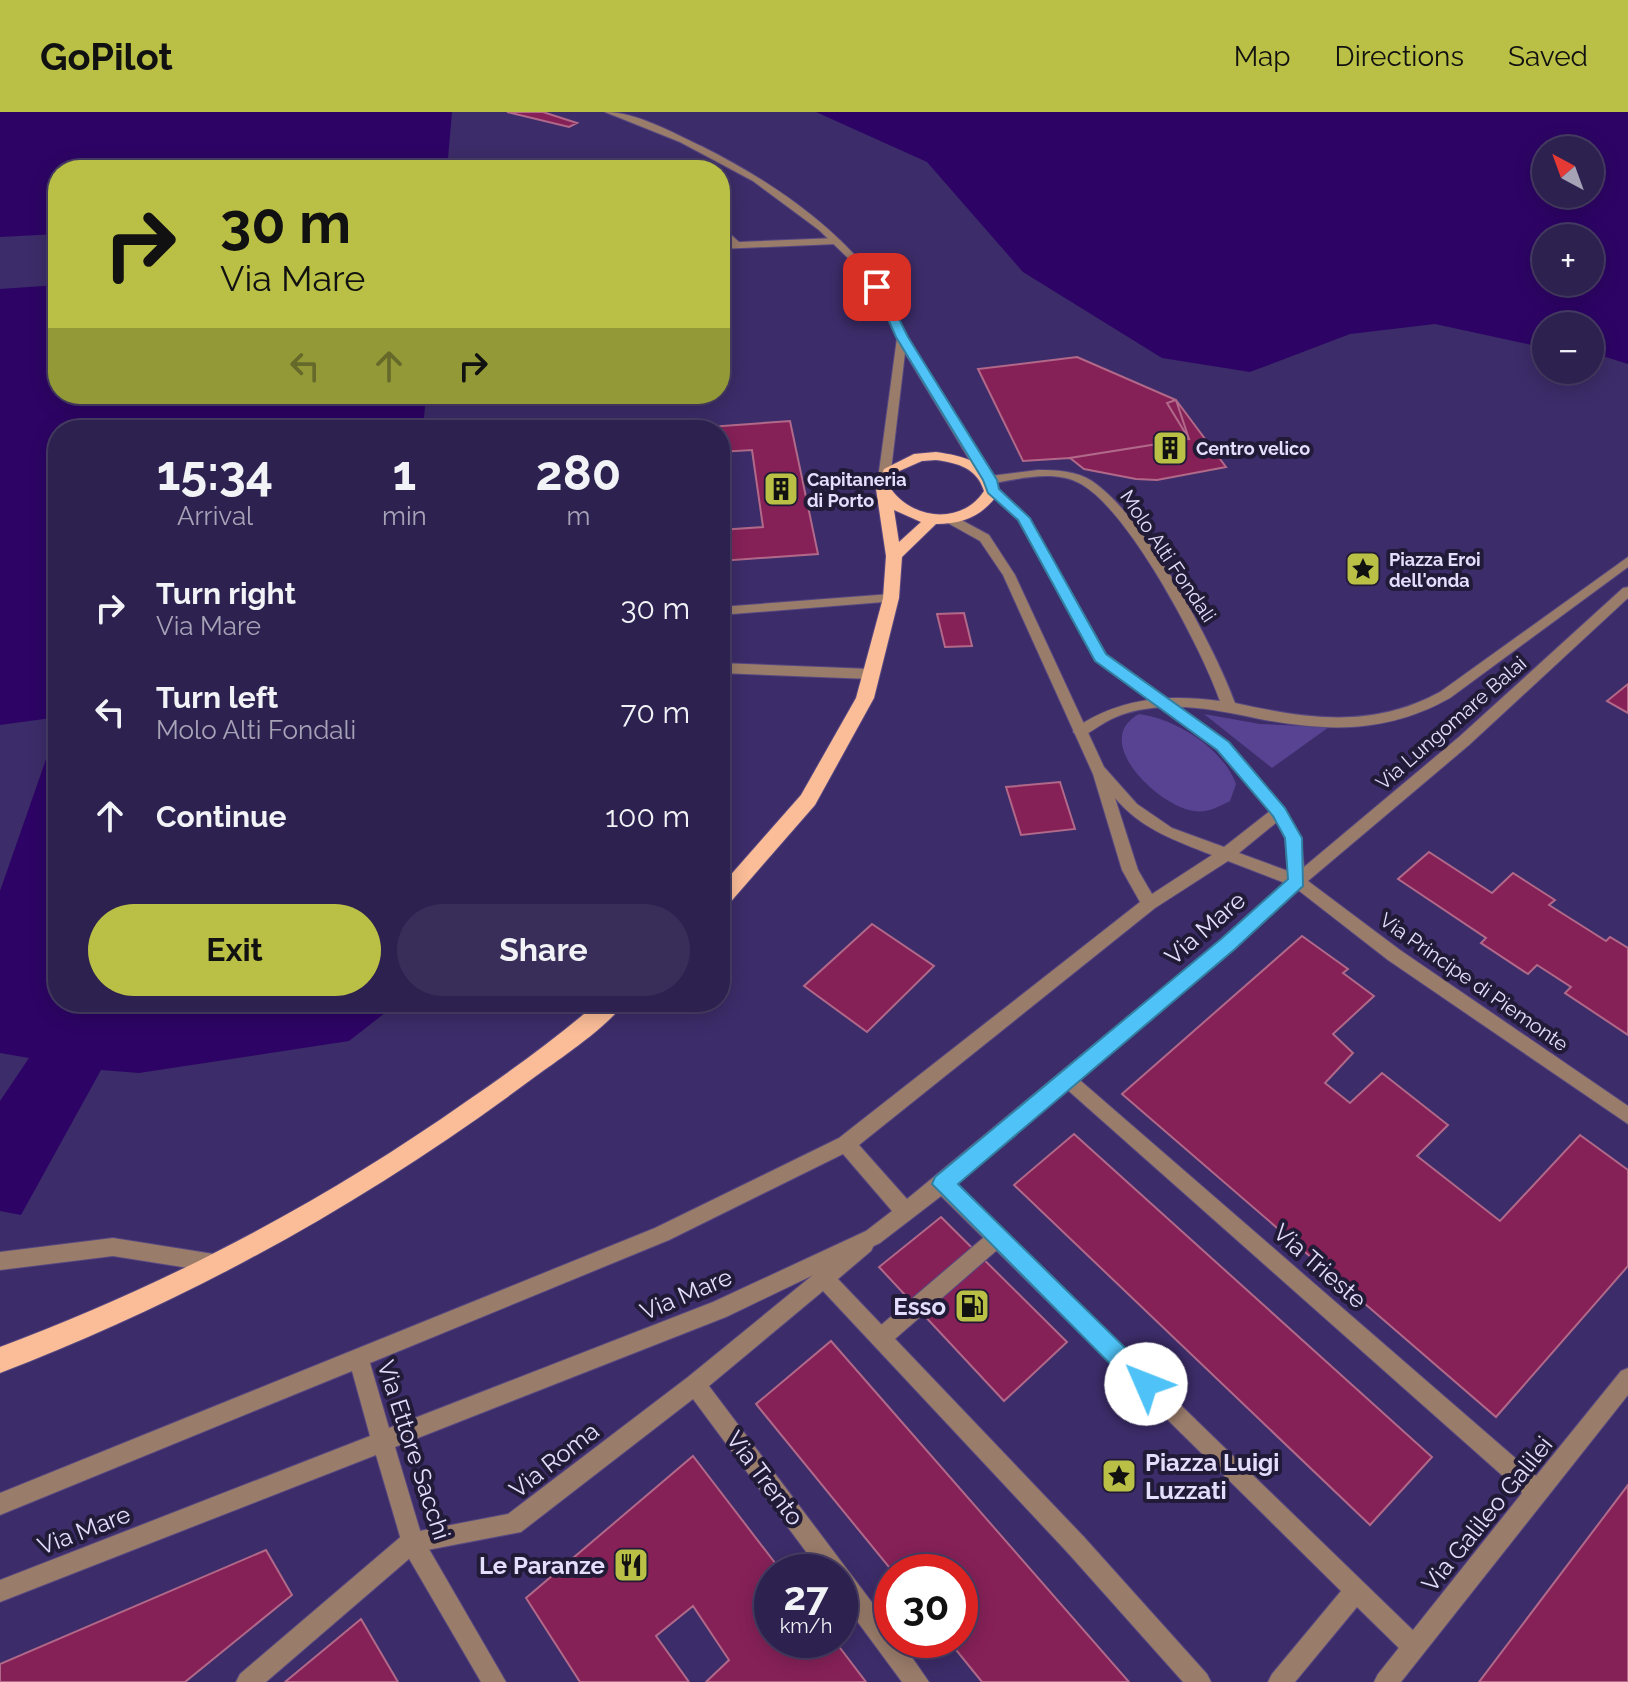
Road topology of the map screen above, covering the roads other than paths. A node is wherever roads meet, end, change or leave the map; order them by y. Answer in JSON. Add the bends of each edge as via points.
{"nodes":[{"id":1,"x":609,"y":112,"type":"edge"},
{"id":2,"x":725,"y":160,"type":"edge"},
{"id":3,"x":730,"y":162,"type":"edge"},
{"id":4,"x":730,"y":239,"type":"edge"},
{"id":5,"x":836,"y":241,"type":"junction"},
{"id":6,"x":735,"y":244,"type":"junction"},
{"id":7,"x":730,"y":245,"type":"edge"},
{"id":8,"x":902,"y":337,"type":"junction"},
{"id":9,"x":988,"y":480,"type":"junction"},
{"id":10,"x":884,"y":484,"type":"junction"},
{"id":11,"x":932,"y":519,"type":"junction"},
{"id":12,"x":950,"y":519,"type":"junction"},
{"id":13,"x":894,"y":556,"type":"junction"},
{"id":14,"x":1628,"y":561,"type":"edge"},
{"id":15,"x":1628,"y":591,"type":"edge"},
{"id":16,"x":891,"y":598,"type":"junction"},
{"id":17,"x":730,"y":610,"type":"edge"},
{"id":18,"x":730,"y":668,"type":"edge"},
{"id":19,"x":871,"y":674,"type":"junction"},
{"id":20,"x":1161,"y":702,"type":"junction"},
{"id":21,"x":1229,"y":707,"type":"junction"},
{"id":22,"x":1080,"y":732,"type":"junction"},
{"id":23,"x":1098,"y":770,"type":"junction"},
{"id":24,"x":1279,"y":812,"type":"junction"},
{"id":25,"x":1225,"y":855,"type":"junction"},
{"id":26,"x":1297,"y":881,"type":"junction"},
{"id":27,"x":730,"y":889,"type":"edge"},
{"id":28,"x":1149,"y":904,"type":"junction"},
{"id":29,"x":602,"y":1012,"type":"edge"},
{"id":30,"x":1068,"y":1080,"type":"junction"},
{"id":31,"x":1628,"y":1116,"type":"edge"},
{"id":32,"x":846,"y":1144,"type":"junction"},
{"id":33,"x":942,"y":1184,"type":"junction"},
{"id":34,"x":906,"y":1212,"type":"junction"},
{"id":35,"x":873,"y":1237,"type":"junction"},
{"id":36,"x":997,"y":1238,"type":"junction"},
{"id":37,"x":0,"y":1261,"type":"edge"},
{"id":38,"x":222,"y":1264,"type":"junction"},
{"id":39,"x":825,"y":1279,"type":"junction"},
{"id":40,"x":881,"y":1338,"type":"junction"},
{"id":41,"x":358,"y":1357,"type":"junction"},
{"id":42,"x":0,"y":1360,"type":"edge"},
{"id":43,"x":1628,"y":1378,"type":"edge"},
{"id":44,"x":695,"y":1384,"type":"junction"},
{"id":45,"x":384,"y":1443,"type":"junction"},
{"id":46,"x":1537,"y":1492,"type":"junction"},
{"id":47,"x":0,"y":1504,"type":"edge"},
{"id":48,"x":412,"y":1542,"type":"junction"},
{"id":49,"x":822,"y":1554,"type":"edge"},
{"id":50,"x":0,"y":1591,"type":"edge"},
{"id":51,"x":1356,"y":1591,"type":"junction"},
{"id":52,"x":858,"y":1603,"type":"edge"},
{"id":53,"x":1414,"y":1647,"type":"junction"},
{"id":54,"x":248,"y":1682,"type":"edge"},
{"id":55,"x":494,"y":1682,"type":"edge"},
{"id":56,"x":917,"y":1682,"type":"edge"},
{"id":57,"x":1199,"y":1682,"type":"edge"},
{"id":58,"x":1280,"y":1682,"type":"edge"},
{"id":59,"x":1386,"y":1682,"type":"edge"}],
"edges":[{"from":1,"to":2,"type":"street"},
{"from":3,"to":5,"type":"street"},
{"from":4,"to":6,"type":"street"},
{"from":5,"to":6,"type":"street"},
{"from":5,"to":8,"type":"street","via":[[877,287]]},
{"from":6,"to":7,"type":"street"},
{"from":8,"to":9,"type":"street"},
{"from":8,"to":10,"type":"street"},
{"from":9,"to":10,"type":"main road","via":[[954,458],[927,457],[903,462]]},
{"from":9,"to":12,"type":"main road","via":[[980,509]]},
{"from":9,"to":20,"type":"street","via":[[1023,518],[1101,657]]},
{"from":9,"to":21,"type":"street","name":"Molo Alti Fondali","via":[[1038,473],[1084,481],[1099,491],[1116,508],[1189,618],[1223,683]]},
{"from":10,"to":11,"type":"main road","via":[[899,509]]},
{"from":10,"to":13,"type":"main road"},
{"from":11,"to":12,"type":"main road"},
{"from":11,"to":13,"type":"main road"},
{"from":12,"to":22,"type":"street","via":[[985,538],[1009,575]]},
{"from":13,"to":16,"type":"main road"},
{"from":14,"to":21,"type":"street","name":"Via Lungomare Balai","via":[[1416,712],[1340,724]]},
{"from":15,"to":26,"type":"street","name":"Via Lungomare Balai","via":[[1464,741]]},
{"from":16,"to":17,"type":"street"},
{"from":16,"to":19,"type":"main road"},
{"from":18,"to":19,"type":"street"},
{"from":19,"to":27,"type":"main road","via":[[865,698],[808,800]]},
{"from":20,"to":21,"type":"street"},
{"from":20,"to":22,"type":"street","via":[[1120,707]]},
{"from":20,"to":24,"type":"street","via":[[1223,746]]},
{"from":22,"to":23,"type":"street"},
{"from":23,"to":25,"type":"street","via":[[1132,808],[1167,832]]},
{"from":23,"to":28,"type":"street","via":[[1130,870]]},
{"from":24,"to":25,"type":"street","name":"Via Mare"},
{"from":24,"to":26,"type":"street","via":[[1293,838]]},
{"from":25,"to":26,"type":"street"},
{"from":25,"to":28,"type":"street","name":"Via Mare"},
{"from":26,"to":30,"type":"street","name":"Via Mare"},
{"from":26,"to":31,"type":"street","name":"Via Principe di Piemonte","via":[[1394,955]]},
{"from":28,"to":32,"type":"street","name":"Via Mare"},
{"from":29,"to":38,"type":"main road","via":[[424,1146]]},
{"from":30,"to":33,"type":"street","name":"Via Mare"},
{"from":30,"to":46,"type":"street","name":"Via Trieste"},
{"from":32,"to":34,"type":"street"},
{"from":32,"to":41,"type":"street","name":"Via Mare","via":[[662,1234]]},
{"from":33,"to":34,"type":"street","name":"Via Mare"},
{"from":33,"to":36,"type":"street"},
{"from":34,"to":35,"type":"street","name":"Via Mare"},
{"from":35,"to":39,"type":"street","name":"Via Roma"},
{"from":35,"to":45,"type":"street","name":"Via Mare","via":[[719,1310]]},
{"from":36,"to":40,"type":"street"},
{"from":36,"to":51,"type":"street"},
{"from":37,"to":38,"type":"street","via":[[113,1247]]},
{"from":38,"to":42,"type":"main road"},
{"from":39,"to":40,"type":"street"},
{"from":39,"to":44,"type":"street","name":"Via Roma"},
{"from":40,"to":57,"type":"street"},
{"from":41,"to":45,"type":"street","name":"Via Ettore Sacchi"},
{"from":41,"to":47,"type":"street","name":"Via Mare"},
{"from":43,"to":46,"type":"street","name":"Via Galileo Galilei"},
{"from":44,"to":48,"type":"street","name":"Via Roma","via":[[513,1524]]},
{"from":44,"to":49,"type":"street","name":"Via Trento"},
{"from":45,"to":48,"type":"street","name":"Via Ettore Sacchi"},
{"from":45,"to":50,"type":"street","name":"Via Mare"},
{"from":46,"to":53,"type":"street","name":"Via Galileo Galilei"},
{"from":48,"to":54,"type":"street"},
{"from":48,"to":55,"type":"street","name":"Via Ettore Sacchi"},
{"from":51,"to":53,"type":"street"},
{"from":51,"to":58,"type":"street"},
{"from":52,"to":56,"type":"street"},
{"from":53,"to":59,"type":"street","name":"Via Galileo Galilei"}]}
